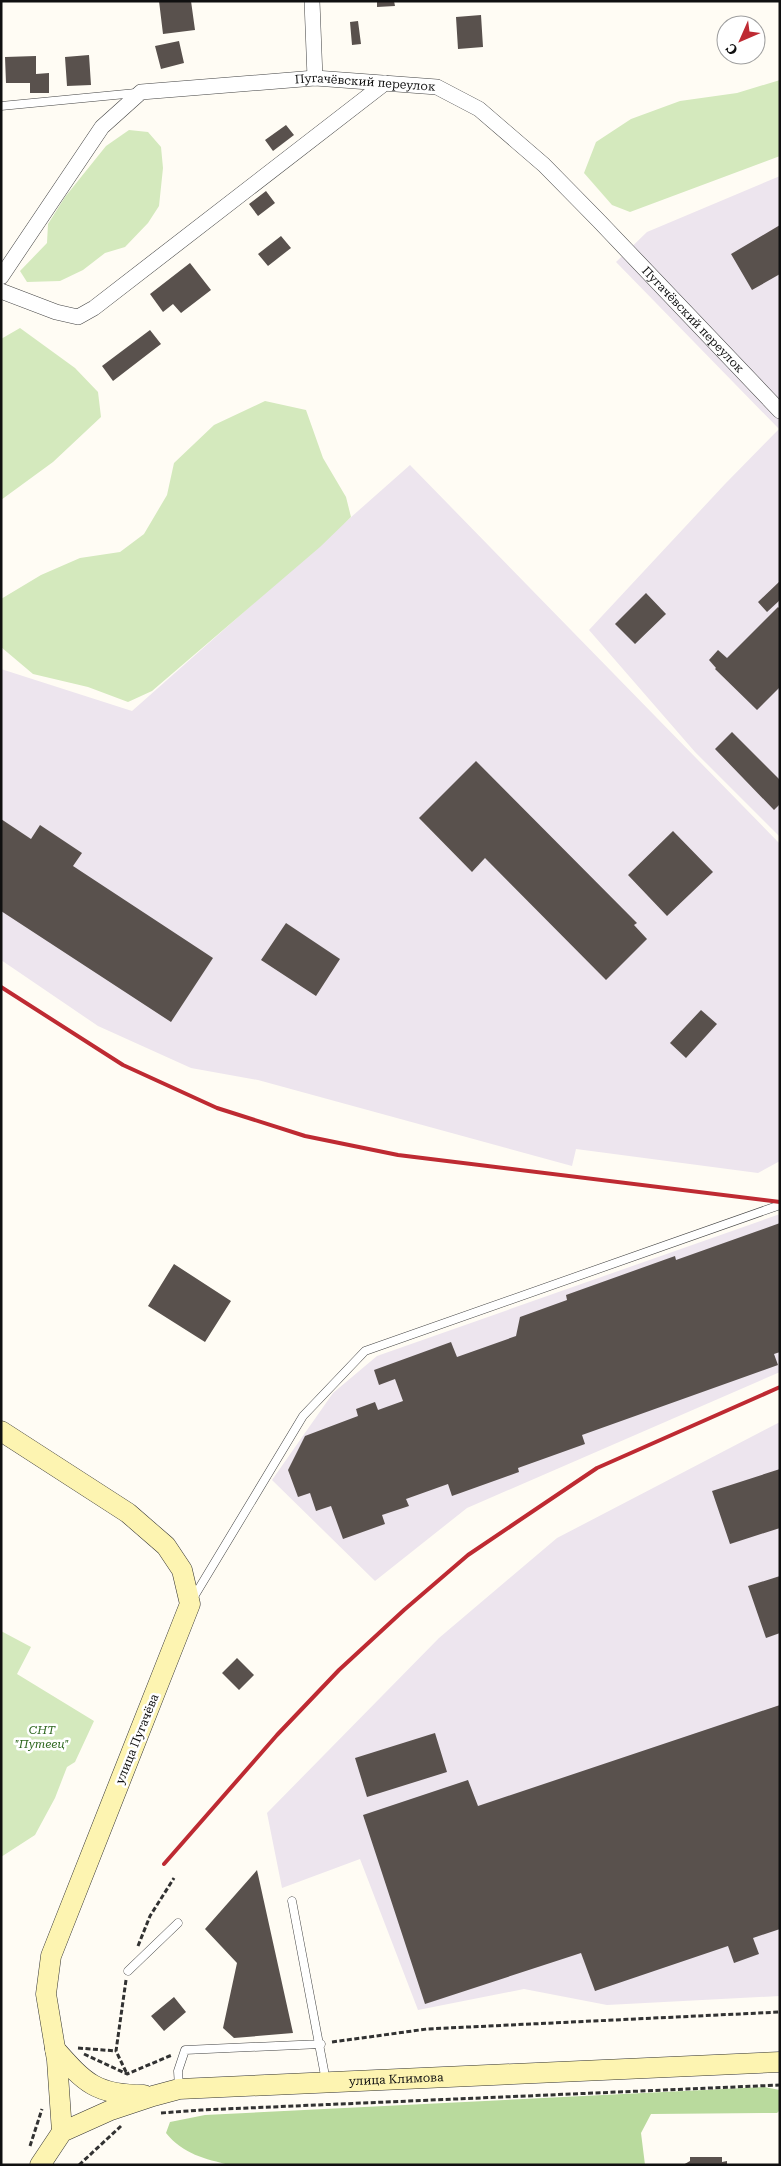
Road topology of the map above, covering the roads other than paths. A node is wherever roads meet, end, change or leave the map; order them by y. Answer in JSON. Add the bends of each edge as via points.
{"nodes":[{"id":1,"x":312,"y":1,"type":"edge"},
{"id":2,"x":315,"y":78,"type":"junction"},
{"id":3,"x":385,"y":83,"type":"junction"},
{"id":4,"x":141,"y":92,"type":"junction"},
{"id":5,"x":1,"y":106,"type":"edge"},
{"id":6,"x":1,"y":277,"type":"edge"},
{"id":7,"x":1,"y":291,"type":"edge"},
{"id":8,"x":780,"y":411,"type":"edge"},
{"id":9,"x":780,"y":1205,"type":"edge"},
{"id":10,"x":1,"y":1431,"type":"edge"},
{"id":11,"x":190,"y":1604,"type":"junction"},
{"id":12,"x":292,"y":1901,"type":"dead end"},
{"id":13,"x":178,"y":1923,"type":"dead end"},
{"id":14,"x":128,"y":1971,"type":"road end"},
{"id":15,"x":321,"y":2044,"type":"junction"},
{"id":16,"x":55,"y":2049,"type":"junction"},
{"id":17,"x":780,"y":2062,"type":"edge"},
{"id":18,"x":327,"y":2083,"type":"junction"},
{"id":19,"x":179,"y":2089,"type":"junction"},
{"id":20,"x":154,"y":2105,"type":"junction"},
{"id":21,"x":62,"y":2132,"type":"junction"},
{"id":22,"x":40,"y":2165,"type":"edge"}],
"edges":[{"from":1,"to":2,"type":"street"},
{"from":2,"to":3,"type":"street","name":"Пугачёвский переулок"},
{"from":2,"to":4,"type":"street","name":"Пугачёвский переулок"},
{"from":3,"to":7,"type":"street","via":[[94,308],[78,317]]},
{"from":3,"to":8,"type":"street","name":"Пугачёвский переулок","via":[[437,87],[479,110],[544,165]]},
{"from":4,"to":5,"type":"lane"},
{"from":4,"to":6,"type":"street","via":[[102,127]]},
{"from":9,"to":11,"type":"lane","via":[[365,1351],[303,1416]]},
{"from":10,"to":11,"type":"main road","via":[[128,1513],[166,1546],[182,1570]]},
{"from":11,"to":16,"type":"main road","name":"улица Пугачёва","via":[[122,1792],[51,1956],[46,1994]]},
{"from":12,"to":15,"type":"lane"},
{"from":13,"to":14,"type":"lane"},
{"from":15,"to":18,"type":"lane"},
{"from":15,"to":19,"type":"lane","via":[[185,2050],[178,2072]]},
{"from":16,"to":20,"type":"main road","via":[[75,2072],[98,2089]]},
{"from":16,"to":21,"type":"main road","name":"улица Пугачёва"},
{"from":17,"to":18,"type":"main road","name":"улица Климова"},
{"from":18,"to":19,"type":"main road","name":"улица Климова"},
{"from":19,"to":20,"type":"main road","name":"улица Климова"},
{"from":20,"to":21,"type":"main road","name":"улица Климова","via":[[111,2110]]},
{"from":21,"to":22,"type":"main road"}]}
